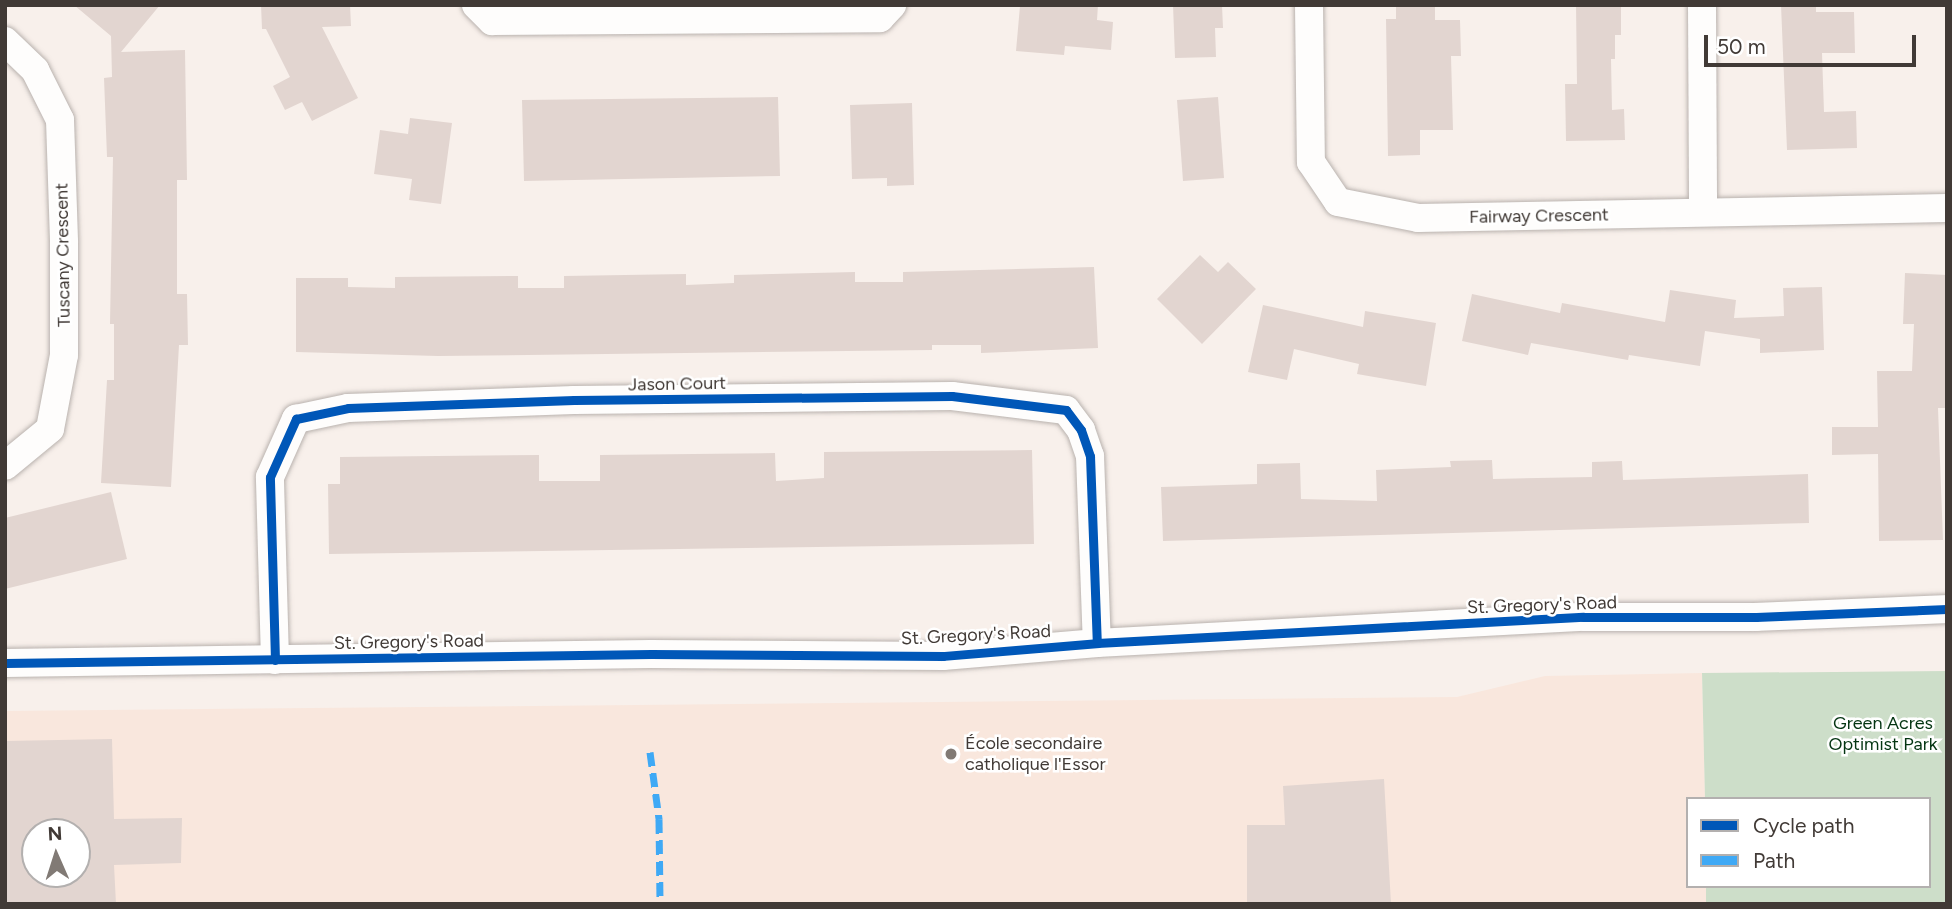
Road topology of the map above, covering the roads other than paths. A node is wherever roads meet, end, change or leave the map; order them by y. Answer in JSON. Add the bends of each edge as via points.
{"nodes":[{"id":1,"x":476,"y":5,"type":"edge"},
{"id":2,"x":892,"y":5,"type":"edge"},
{"id":3,"x":1309,"y":5,"type":"edge"},
{"id":4,"x":1702,"y":5,"type":"edge"},
{"id":5,"x":5,"y":41,"type":"edge"},
{"id":6,"x":1947,"y":208,"type":"edge"},
{"id":7,"x":1703,"y":212,"type":"junction"},
{"id":8,"x":5,"y":466,"type":"edge"},
{"id":9,"x":1947,"y":609,"type":"edge"},
{"id":10,"x":1097,"y":643,"type":"junction"},
{"id":11,"x":275,"y":660,"type":"junction"},
{"id":12,"x":5,"y":663,"type":"edge"}],
"edges":[{"from":1,"to":2,"type":"street","via":[[492,21],[880,18]]},
{"from":3,"to":7,"type":"street","name":"Fairway Crescent","via":[[1311,162],[1338,202],[1418,218]]},
{"from":4,"to":7,"type":"street"},
{"from":5,"to":8,"type":"street","name":"Tuscany Crescent","via":[[35,70],[60,120],[64,355],[50,429]]},
{"from":6,"to":7,"type":"street","name":"Fairway Crescent"},
{"from":9,"to":10,"type":"street","name":"St. Gregory's Road","via":[[1756,617],[1583,617]]},
{"from":10,"to":11,"type":"street","name":"St. Gregory's Road","via":[[943,656],[651,654]]},
{"from":10,"to":11,"type":"street","name":"Jason Court","via":[[1090,456],[1082,430],[1066,410],[952,396],[574,400],[348,408],[296,419],[270,477]]},
{"from":11,"to":12,"type":"street","name":"St. Gregory's Road"}]}
